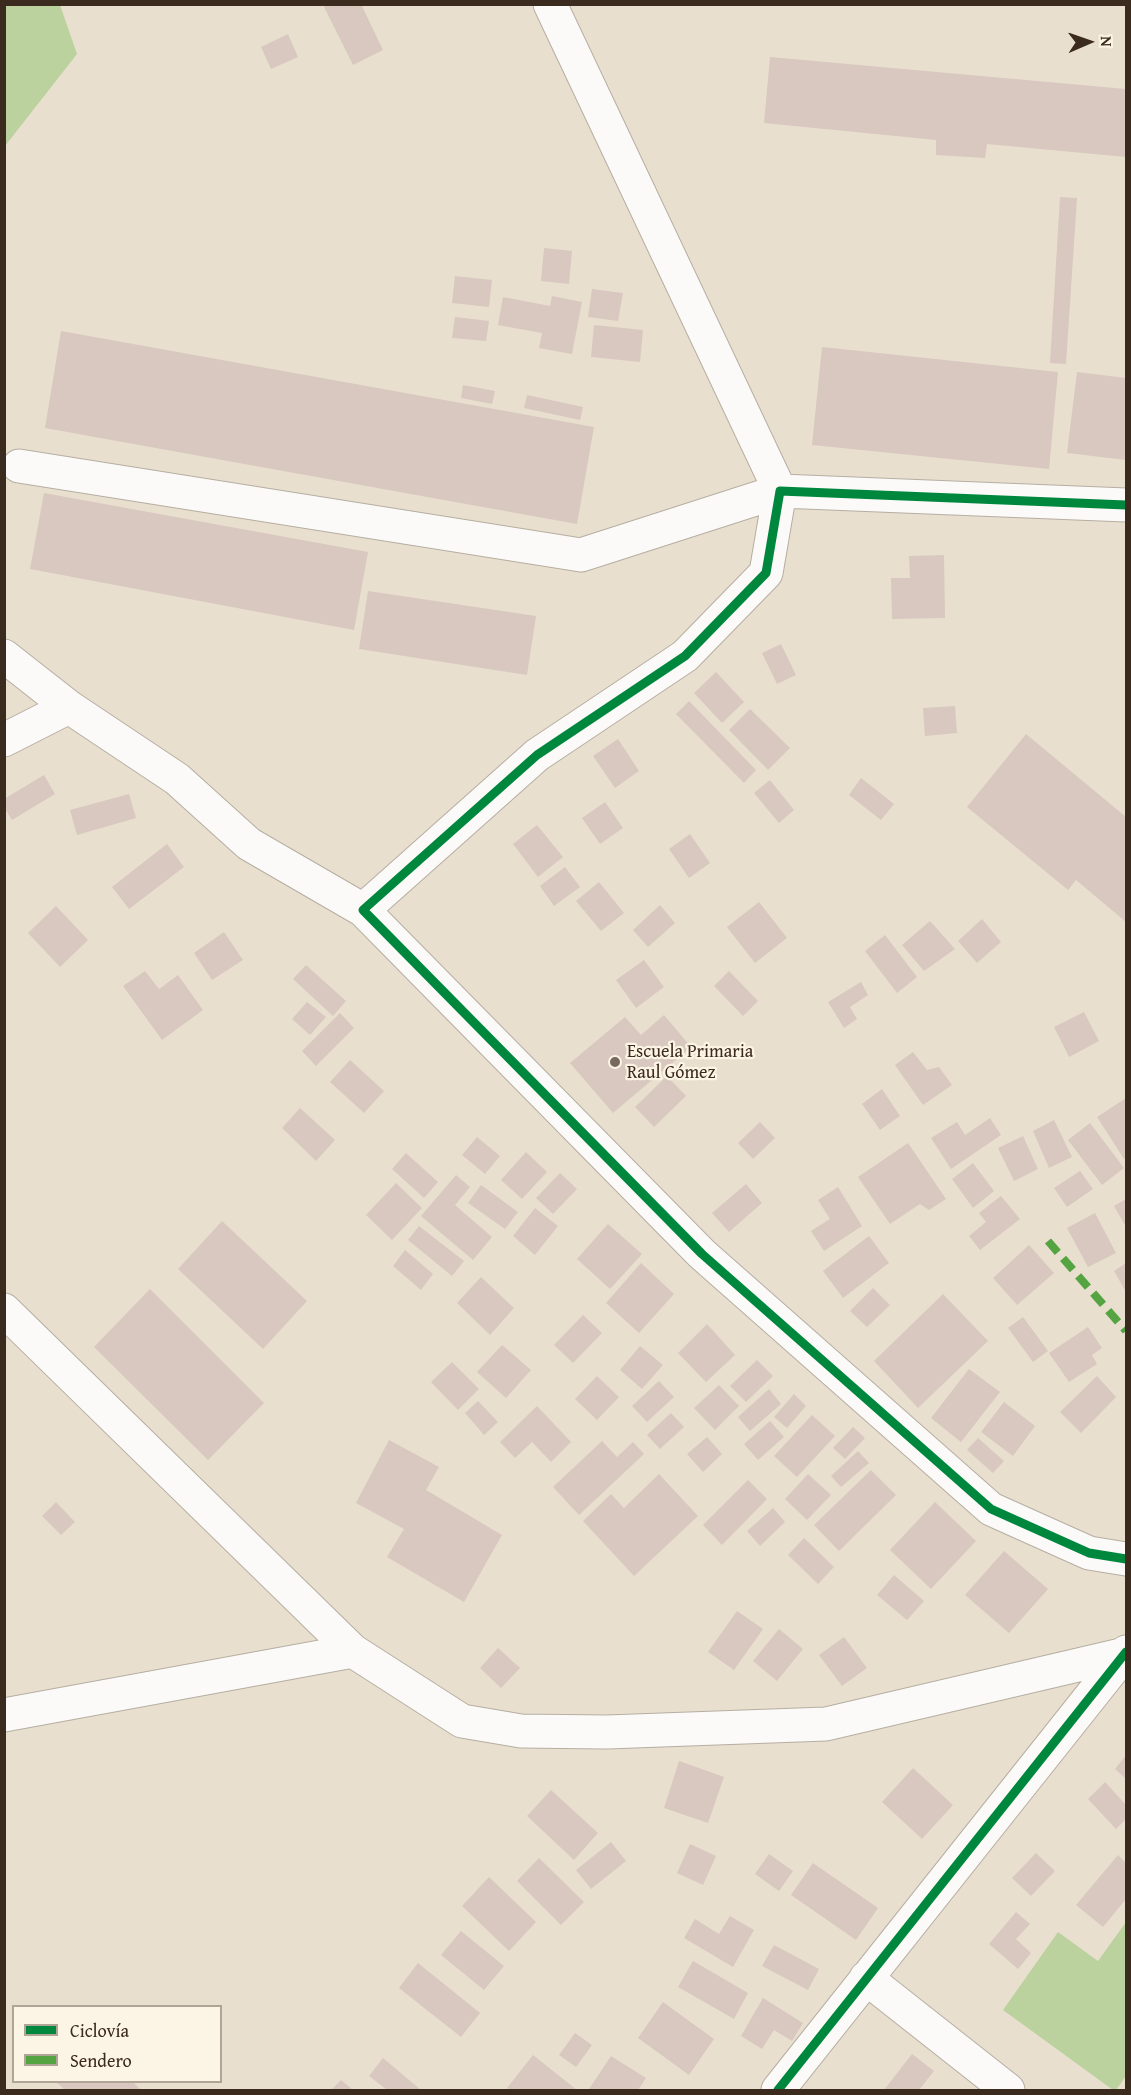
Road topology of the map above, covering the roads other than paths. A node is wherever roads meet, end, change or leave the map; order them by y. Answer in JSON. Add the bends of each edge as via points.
{"nodes":[{"id":1,"x":550,"y":4,"type":"edge"},
{"id":2,"x":20,"y":466,"type":"dead end"},
{"id":3,"x":780,"y":491,"type":"junction"},
{"id":4,"x":1126,"y":505,"type":"edge"},
{"id":5,"x":4,"y":656,"type":"edge"},
{"id":6,"x":69,"y":707,"type":"junction"},
{"id":7,"x":4,"y":740,"type":"edge"},
{"id":8,"x":363,"y":910,"type":"junction"},
{"id":9,"x":4,"y":1311,"type":"edge"},
{"id":10,"x":1126,"y":1559,"type":"edge"},
{"id":11,"x":353,"y":1651,"type":"junction"},
{"id":12,"x":1126,"y":1653,"type":"edge"},
{"id":13,"x":4,"y":1715,"type":"edge"},
{"id":14,"x":866,"y":1978,"type":"junction"},
{"id":15,"x":778,"y":2091,"type":"edge"},
{"id":16,"x":1008,"y":2091,"type":"edge"}],
"edges":[{"from":1,"to":3,"type":"street"},
{"from":2,"to":3,"type":"street","via":[[581,555]]},
{"from":3,"to":4,"type":"street"},
{"from":3,"to":8,"type":"street","via":[[766,573],[700,641],[685,656],[537,755]]},
{"from":5,"to":6,"type":"street"},
{"from":6,"to":7,"type":"street"},
{"from":6,"to":8,"type":"street","via":[[177,778],[249,844]]},
{"from":8,"to":10,"type":"street","via":[[702,1254],[991,1509],[1089,1553]]},
{"from":9,"to":11,"type":"street"},
{"from":11,"to":12,"type":"street","via":[[462,1721],[521,1731],[597,1732],[826,1724]]},
{"from":11,"to":13,"type":"street"},
{"from":12,"to":14,"type":"street"},
{"from":14,"to":15,"type":"street"},
{"from":14,"to":16,"type":"street"}]}
